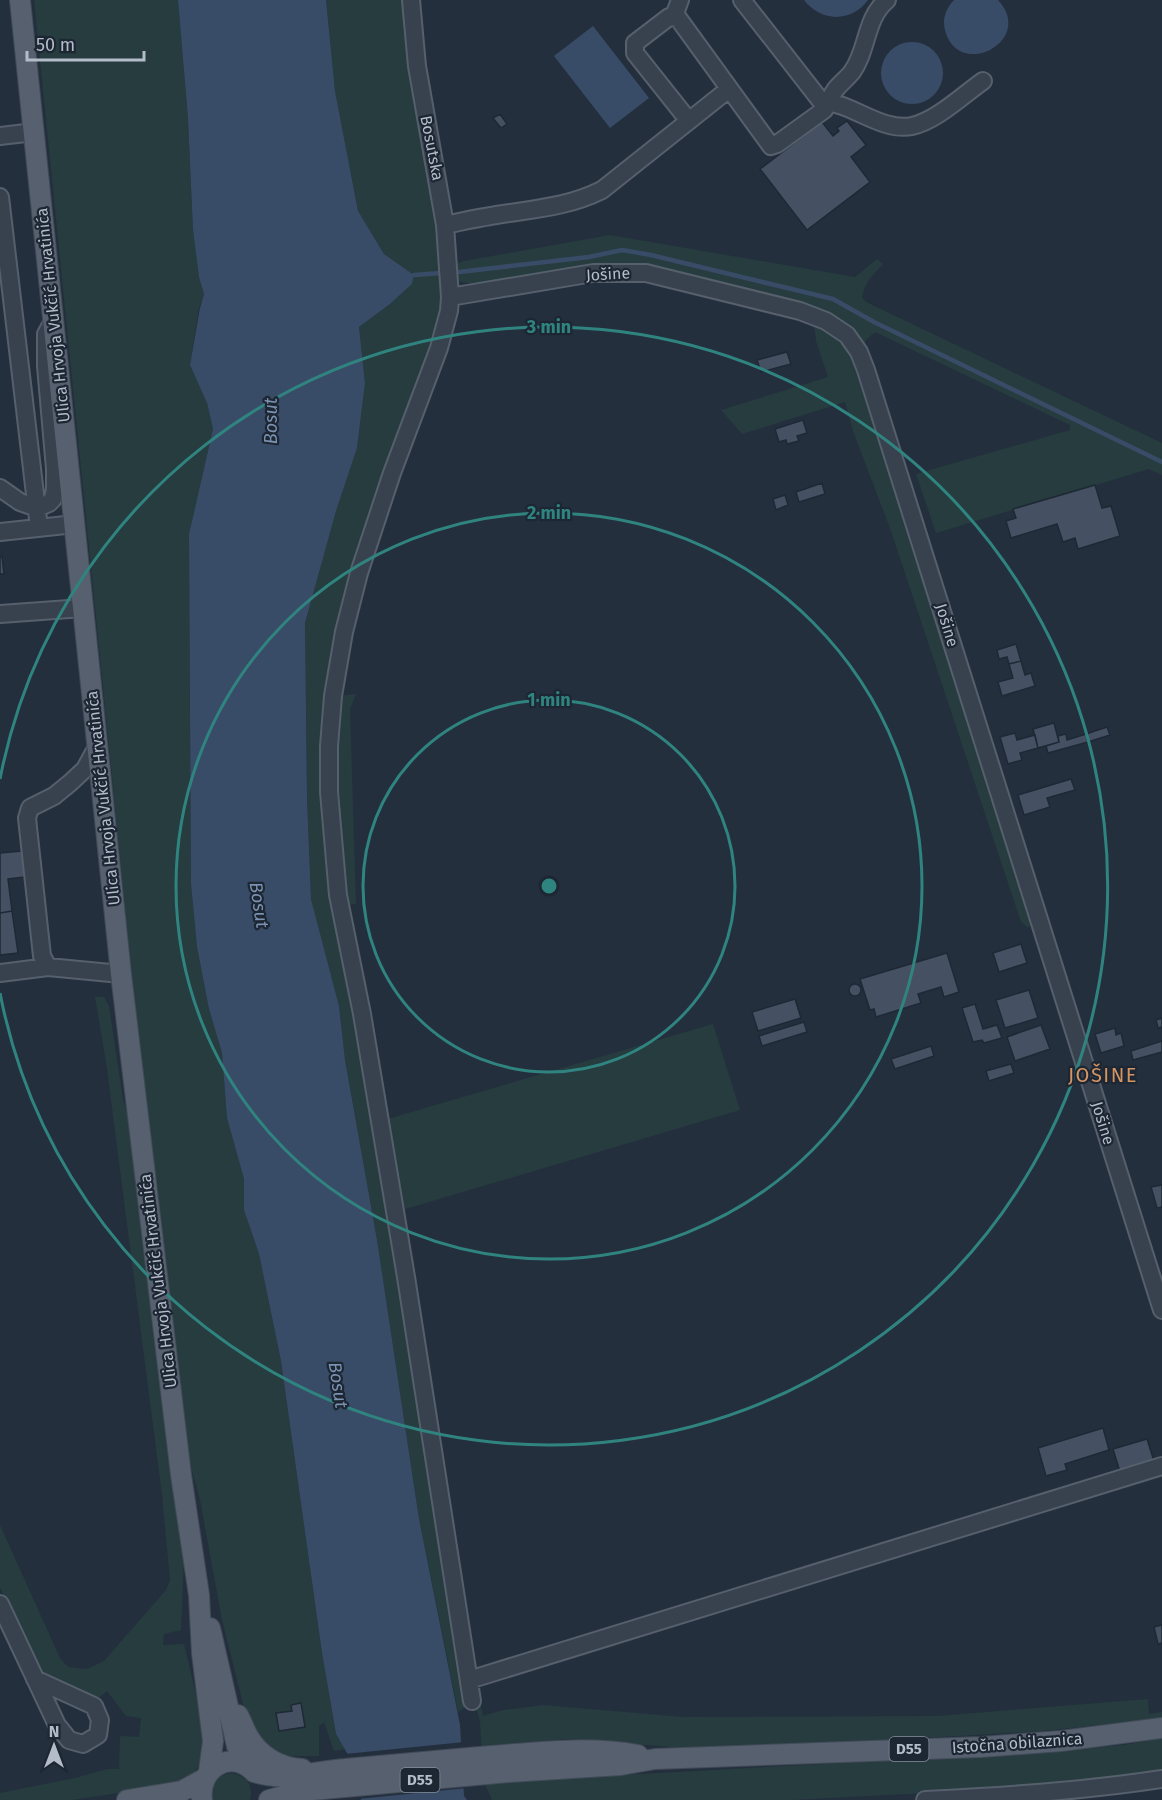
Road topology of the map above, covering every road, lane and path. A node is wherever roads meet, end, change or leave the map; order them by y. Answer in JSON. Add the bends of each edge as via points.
{"nodes":[{"id":1,"x":20,"y":0,"type":"edge"},
{"id":2,"x":411,"y":0,"type":"edge"},
{"id":3,"x":680,"y":0,"type":"edge"},
{"id":4,"x":742,"y":0,"type":"edge"},
{"id":5,"x":887,"y":0,"type":"edge"},
{"id":6,"x":674,"y":16,"type":"junction"},
{"id":7,"x":983,"y":81,"type":"dead end"},
{"id":8,"x":729,"y":89,"type":"junction"},
{"id":9,"x":826,"y":103,"type":"junction"},
{"id":10,"x":689,"y":122,"type":"junction"},
{"id":11,"x":34,"y":132,"type":"junction"},
{"id":12,"x":0,"y":136,"type":"edge"},
{"id":13,"x":0,"y":197,"type":"edge"},
{"id":14,"x":445,"y":225,"type":"junction"},
{"id":15,"x":450,"y":297,"type":"junction"},
{"id":16,"x":54,"y":320,"type":"junction"},
{"id":17,"x":0,"y":488,"type":"edge"},
{"id":18,"x":37,"y":508,"type":"junction"},
{"id":19,"x":75,"y":524,"type":"junction"},
{"id":20,"x":39,"y":528,"type":"junction"},
{"id":21,"x":0,"y":532,"type":"edge"},
{"id":22,"x":83,"y":608,"type":"junction"},
{"id":23,"x":0,"y":614,"type":"edge"},
{"id":24,"x":97,"y":747,"type":"junction"},
{"id":25,"x":48,"y":967,"type":"junction"},
{"id":26,"x":0,"y":972,"type":"edge"},
{"id":27,"x":121,"y":974,"type":"junction"},
{"id":28,"x":1162,"y":1310,"type":"edge"},
{"id":29,"x":1162,"y":1466,"type":"edge"},
{"id":30,"x":199,"y":1594,"type":"junction"},
{"id":31,"x":0,"y":1604,"type":"edge"},
{"id":32,"x":35,"y":1679,"type":"dead end"},
{"id":33,"x":469,"y":1680,"type":"junction"},
{"id":34,"x":225,"y":1695,"type":"junction"},
{"id":35,"x":472,"y":1701,"type":"dead end"},
{"id":36,"x":1162,"y":1728,"type":"edge"},
{"id":37,"x":251,"y":1769,"type":"junction"},
{"id":38,"x":206,"y":1775,"type":"junction"},
{"id":39,"x":328,"y":1779,"type":"junction"},
{"id":40,"x":1162,"y":1779,"type":"edge"},
{"id":41,"x":127,"y":1800,"type":"edge"},
{"id":42,"x":202,"y":1800,"type":"edge"},
{"id":43,"x":261,"y":1800,"type":"edge"},
{"id":44,"x":269,"y":1800,"type":"edge"},
{"id":45,"x":925,"y":1800,"type":"edge"}],
"edges":[{"from":1,"to":11,"type":"main road","name":"Ulica Hrvoja Vukčić Hrvatinića"},
{"from":2,"to":14,"type":"street","name":"Bosutska","via":[[417,66]]},
{"from":3,"to":6,"type":"street"},
{"from":4,"to":9,"type":"street"},
{"from":5,"to":9,"type":"street","via":[[873,17],[852,72]]},
{"from":6,"to":8,"type":"street"},
{"from":6,"to":10,"type":"street","via":[[633,47]]},
{"from":7,"to":9,"type":"street","via":[[928,121],[910,127],[882,124],[838,103]]},
{"from":8,"to":9,"type":"street","via":[[771,146],[824,110]]},
{"from":8,"to":10,"type":"street"},
{"from":10,"to":14,"type":"street","via":[[602,190],[573,203]]},
{"from":11,"to":12,"type":"street"},
{"from":11,"to":16,"type":"main road","name":"Ulica Hrvoja Vukčić Hrvatinića"},
{"from":13,"to":18,"type":"street"},
{"from":14,"to":15,"type":"street","name":"Bosutska"},
{"from":15,"to":28,"type":"street","name":"Jošine","via":[[592,273],[646,273],[800,310],[847,335],[859,352]]},
{"from":15,"to":33,"type":"street","name":"Bosutska","via":[[439,348],[392,473],[346,622],[333,696],[329,781],[338,895],[404,1265]]},
{"from":16,"to":18,"type":"street","via":[[46,334],[46,366],[55,489],[53,499]]},
{"from":16,"to":19,"type":"main road","name":"Ulica Hrvoja Vukčić Hrvatinića"},
{"from":17,"to":18,"type":"street"},
{"from":18,"to":20,"type":"street"},
{"from":19,"to":20,"type":"street"},
{"from":19,"to":22,"type":"main road","name":"Ulica Hrvoja Vukčić Hrvatinića"},
{"from":20,"to":21,"type":"street"},
{"from":22,"to":23,"type":"street"},
{"from":22,"to":24,"type":"main road","name":"Ulica Hrvoja Vukčić Hrvatinića"},
{"from":24,"to":25,"type":"street","via":[[85,769],[54,796],[30,808],[27,818],[42,956]]},
{"from":24,"to":27,"type":"main road","name":"Ulica Hrvoja Vukčić Hrvatinića"},
{"from":25,"to":26,"type":"street"},
{"from":25,"to":27,"type":"street"},
{"from":27,"to":30,"type":"main road","name":"Ulica Hrvoja Vukčić Hrvatinića","via":[[181,1475]]},
{"from":29,"to":33,"type":"street"},
{"from":30,"to":34,"type":"main road","name":"Ulica Hrvoja Vukčić Hrvatinića"},
{"from":30,"to":38,"type":"main road","name":"Ulica Hrvoja Vukčić Hrvatinića","via":[[212,1730],[212,1758]]},
{"from":31,"to":32,"type":"street"},
{"from":33,"to":35,"type":"street","name":"Bosutska"},
{"from":34,"to":37,"type":"main road","name":"Ulica Hrvoja Vukčić Hrvatinića","via":[[237,1746]]},
{"from":34,"to":39,"type":"main road","via":[[263,1755],[284,1767]]},
{"from":36,"to":39,"type":"main road","name":"Istočna obilaznica","number":"D55","via":[[981,1747],[655,1759],[621,1765],[510,1763]]},
{"from":37,"to":38,"type":"main road","number":"D55","via":[[227,1762]]},
{"from":37,"to":39,"type":"main road","number":"D55","via":[[277,1777]]},
{"from":37,"to":43,"type":"main road","name":"Ulica Hrvoja Vukčić Hrvatinića","via":[[262,1789]]},
{"from":38,"to":41,"type":"main road","via":[[182,1791]]},
{"from":38,"to":42,"type":"main road","name":"Ulica Hrvoja Vukčić Hrvatinića"},
{"from":39,"to":44,"type":"main road","number":"D55"},
{"from":40,"to":45,"type":"street","via":[[1100,1789]]}]}
